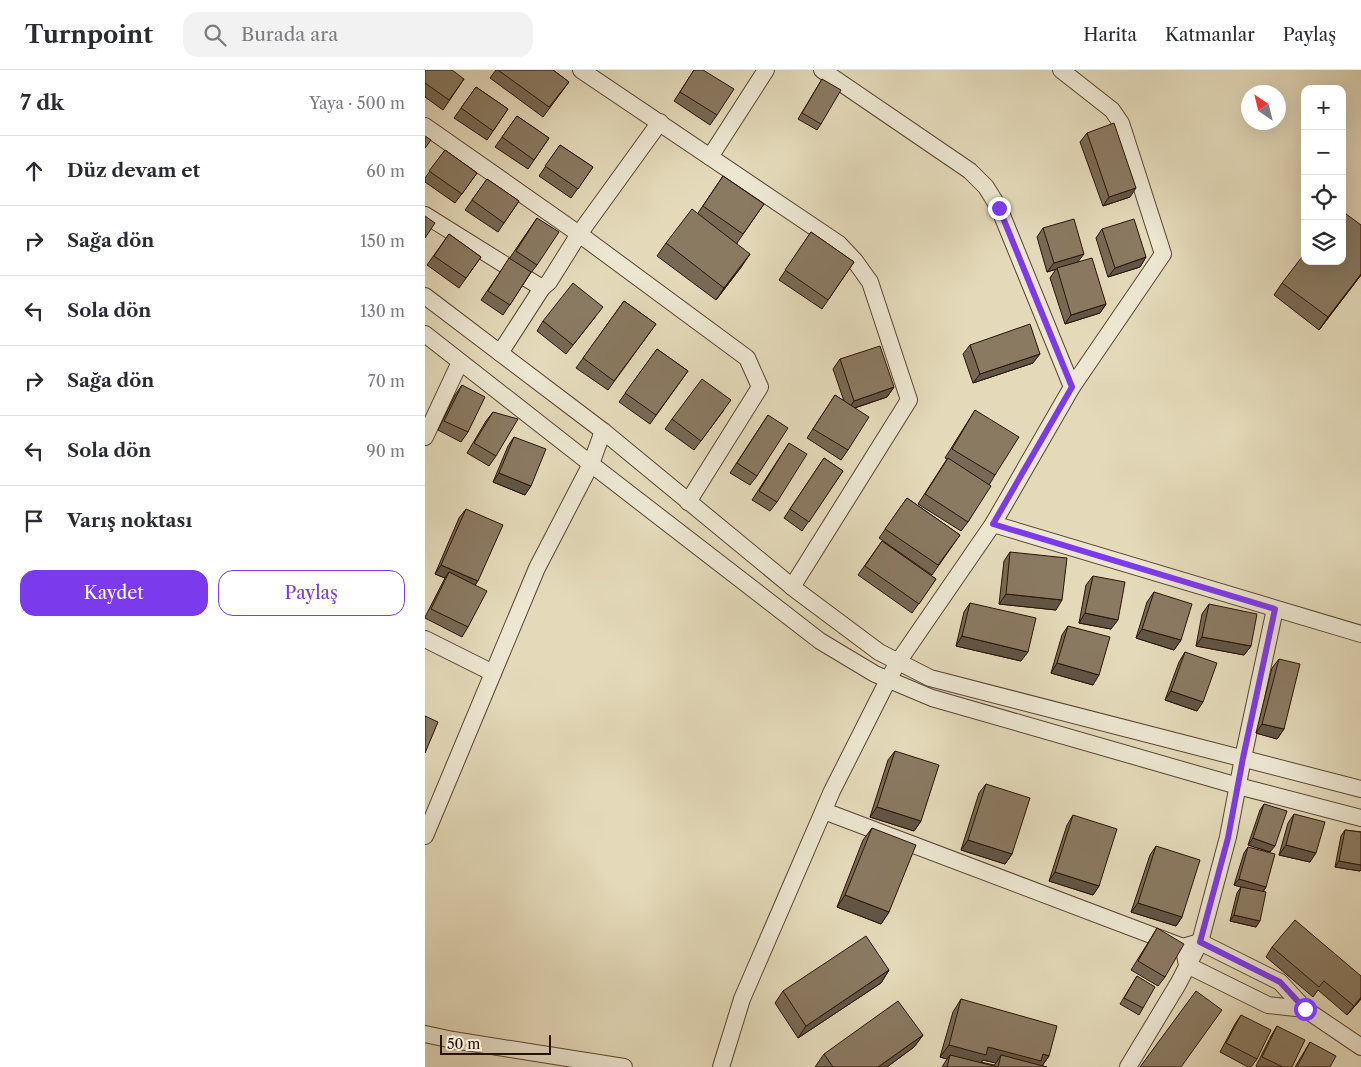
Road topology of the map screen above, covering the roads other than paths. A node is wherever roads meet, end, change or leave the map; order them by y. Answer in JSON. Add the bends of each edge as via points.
{"nodes":[{"id":1,"x":581,"y":70,"type":"edge"},
{"id":2,"x":766,"y":70,"type":"edge"},
{"id":3,"x":822,"y":70,"type":"edge"},
{"id":4,"x":1061,"y":70,"type":"edge"},
{"id":5,"x":660,"y":122,"type":"junction"},
{"id":6,"x":425,"y":126,"type":"edge"},
{"id":7,"x":710,"y":157,"type":"junction"},
{"id":8,"x":425,"y":215,"type":"edge"},
{"id":9,"x":579,"y":234,"type":"junction"},
{"id":10,"x":542,"y":288,"type":"junction"},
{"id":11,"x":425,"y":296,"type":"edge"},
{"id":12,"x":425,"y":334,"type":"edge"},
{"id":13,"x":500,"y":353,"type":"junction"},
{"id":14,"x":460,"y":362,"type":"junction"},
{"id":15,"x":1072,"y":387,"type":"junction"},
{"id":16,"x":603,"y":431,"type":"junction"},
{"id":17,"x":425,"y":437,"type":"edge"},
{"id":18,"x":591,"y":464,"type":"junction"},
{"id":19,"x":688,"y":502,"type":"junction"},
{"id":20,"x":993,"y":524,"type":"junction"},
{"id":21,"x":792,"y":587,"type":"junction"},
{"id":22,"x":1275,"y":609,"type":"junction"},
{"id":23,"x":1361,"y":634,"type":"edge"},
{"id":24,"x":425,"y":638,"type":"edge"},
{"id":25,"x":898,"y":662,"type":"junction"},
{"id":26,"x":493,"y":673,"type":"junction"},
{"id":27,"x":888,"y":680,"type":"junction"},
{"id":28,"x":1243,"y":758,"type":"junction"},
{"id":29,"x":1238,"y":786,"type":"junction"},
{"id":30,"x":1361,"y":789,"type":"edge"},
{"id":31,"x":824,"y":811,"type":"junction"},
{"id":32,"x":1361,"y":818,"type":"edge"},
{"id":33,"x":425,"y":836,"type":"edge"},
{"id":34,"x":1200,"y":942,"type":"junction"},
{"id":35,"x":1183,"y":946,"type":"junction"},
{"id":36,"x":1187,"y":965,"type":"junction"},
{"id":37,"x":1305,"y":1009,"type":"junction"},
{"id":38,"x":425,"y":1034,"type":"edge"},
{"id":39,"x":1361,"y":1047,"type":"edge"},
{"id":40,"x":624,"y":1067,"type":"edge"},
{"id":41,"x":721,"y":1067,"type":"edge"},
{"id":42,"x":1128,"y":1067,"type":"edge"}],
"edges":[{"from":1,"to":5,"type":"street"},
{"from":2,"to":7,"type":"street"},
{"from":3,"to":15,"type":"street","via":[[969,171],[986,188],[999,208]]},
{"from":4,"to":15,"type":"street","via":[[1112,110],[1121,123],[1163,254]]},
{"from":5,"to":7,"type":"street"},
{"from":5,"to":9,"type":"street"},
{"from":6,"to":9,"type":"street"},
{"from":7,"to":21,"type":"street","via":[[839,244],[855,261],[871,282],[909,400]]},
{"from":8,"to":10,"type":"street"},
{"from":9,"to":10,"type":"street"},
{"from":9,"to":19,"type":"street","via":[[747,358],[760,387]]},
{"from":10,"to":13,"type":"street"},
{"from":11,"to":13,"type":"street"},
{"from":12,"to":14,"type":"street"},
{"from":13,"to":16,"type":"street"},
{"from":14,"to":17,"type":"street"},
{"from":14,"to":18,"type":"street"},
{"from":15,"to":20,"type":"street"},
{"from":16,"to":18,"type":"street"},
{"from":16,"to":19,"type":"street"},
{"from":18,"to":26,"type":"street","via":[[537,568]]},
{"from":18,"to":27,"type":"street","via":[[820,641]]},
{"from":19,"to":21,"type":"street"},
{"from":20,"to":22,"type":"street"},
{"from":20,"to":25,"type":"street"},
{"from":21,"to":25,"type":"street","via":[[879,652]]},
{"from":22,"to":23,"type":"street"},
{"from":22,"to":28,"type":"street"},
{"from":24,"to":26,"type":"street"},
{"from":25,"to":27,"type":"street"},
{"from":25,"to":28,"type":"street","via":[[930,678]]},
{"from":26,"to":33,"type":"street"},
{"from":27,"to":29,"type":"street","via":[[932,698]]},
{"from":27,"to":31,"type":"street"},
{"from":28,"to":29,"type":"street"},
{"from":28,"to":30,"type":"street"},
{"from":29,"to":32,"type":"street"},
{"from":29,"to":34,"type":"street","via":[[1228,838]]},
{"from":31,"to":35,"type":"street"},
{"from":31,"to":41,"type":"street","via":[[742,999]]},
{"from":34,"to":35,"type":"street"},
{"from":34,"to":36,"type":"street"},
{"from":34,"to":37,"type":"street","via":[[1280,982]]},
{"from":35,"to":36,"type":"street"},
{"from":36,"to":37,"type":"street","via":[[1268,1005]]},
{"from":36,"to":42,"type":"street"},
{"from":37,"to":39,"type":"street"},
{"from":38,"to":40,"type":"street"}]}
